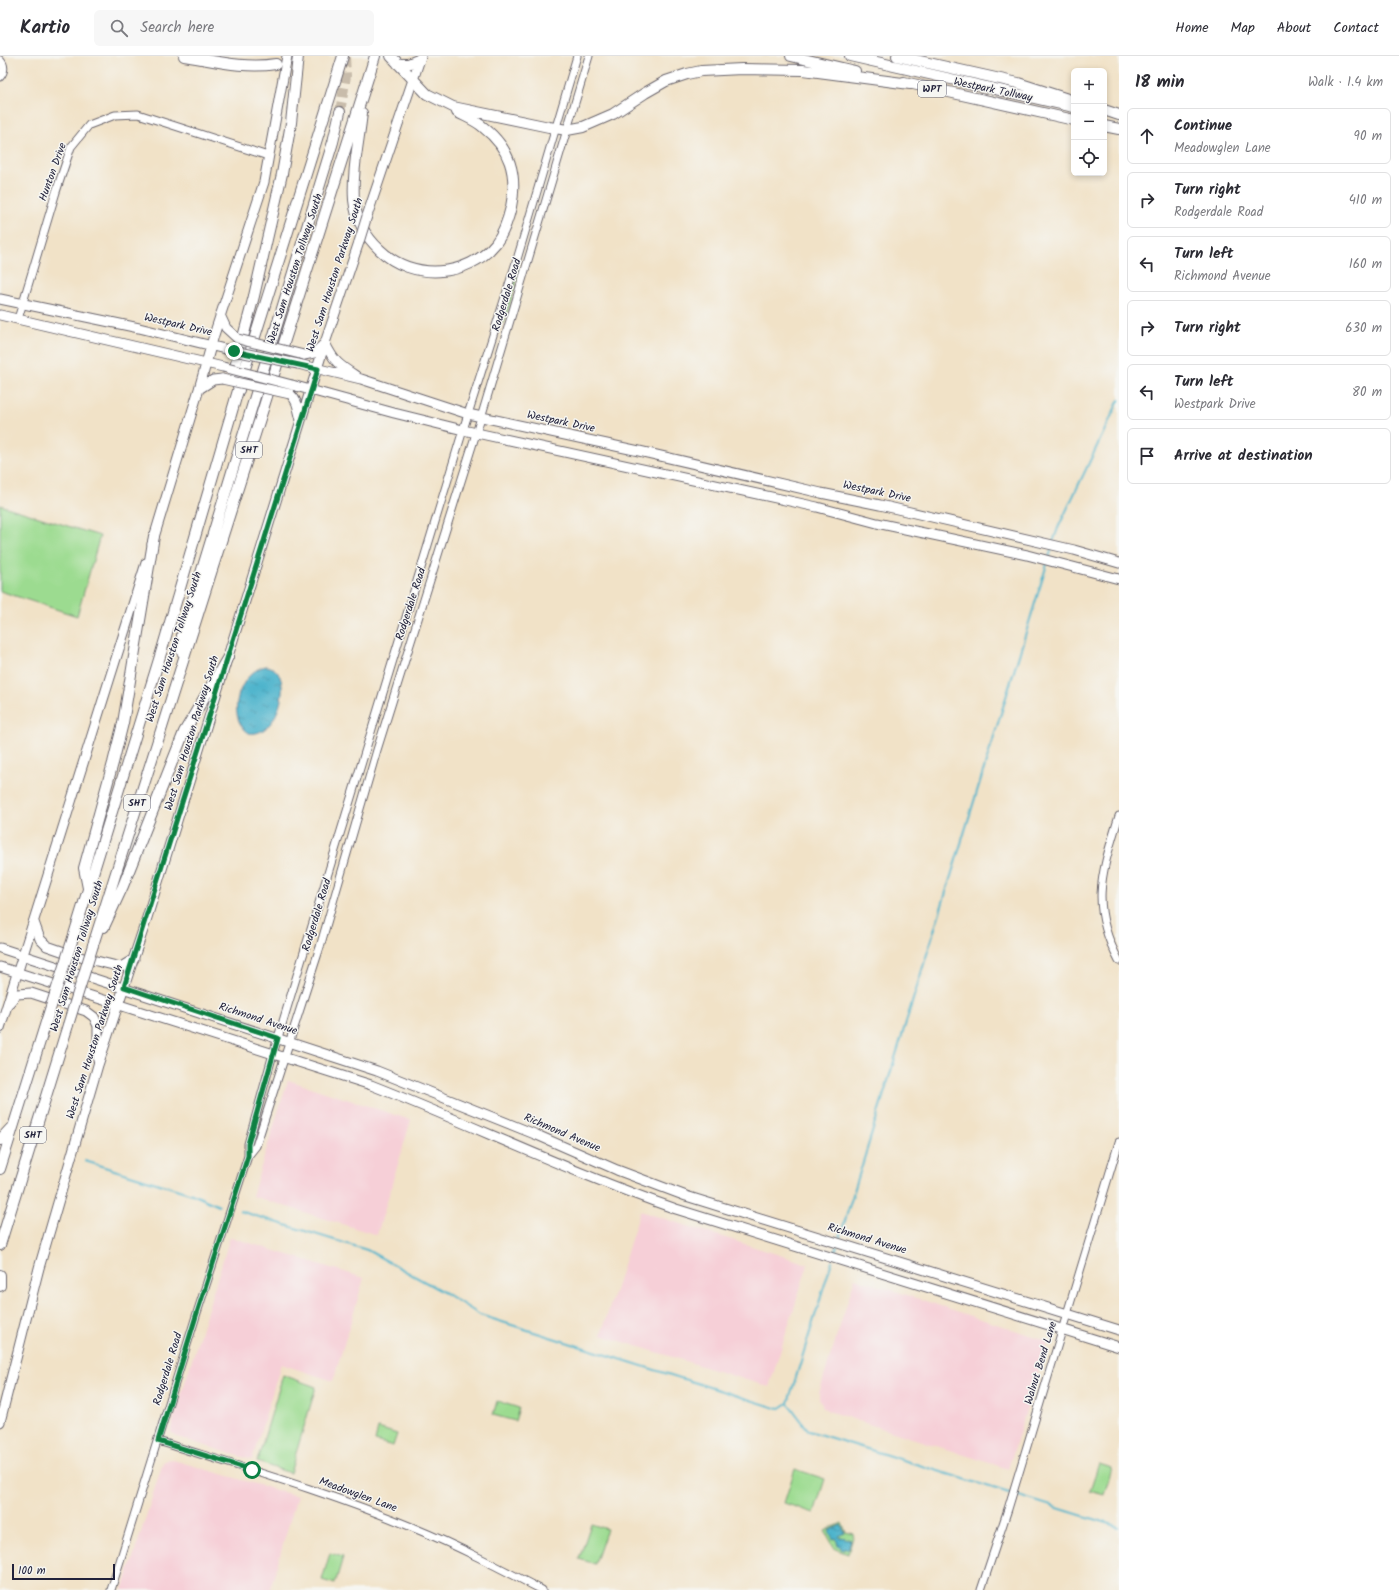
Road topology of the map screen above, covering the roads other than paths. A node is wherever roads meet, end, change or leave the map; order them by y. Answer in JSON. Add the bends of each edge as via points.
{"nodes":[{"id":1,"x":184,"y":56,"type":"edge"},
{"id":2,"x":287,"y":56,"type":"edge"},
{"id":3,"x":298,"y":56,"type":"edge"},
{"id":4,"x":343,"y":56,"type":"edge"},
{"id":5,"x":375,"y":56,"type":"edge"},
{"id":6,"x":577,"y":56,"type":"edge"},
{"id":7,"x":589,"y":56,"type":"edge"},
{"id":8,"x":791,"y":56,"type":"edge"},
{"id":9,"x":850,"y":56,"type":"edge"},
{"id":10,"x":897,"y":56,"type":"edge"},
{"id":11,"x":421,"y":58,"type":"edge"},
{"id":12,"x":0,"y":60,"type":"edge"},
{"id":13,"x":276,"y":64,"type":"dead end"},
{"id":14,"x":399,"y":64,"type":"edge"},
{"id":15,"x":0,"y":77,"type":"edge"},
{"id":16,"x":413,"y":81,"type":"junction"},
{"id":17,"x":910,"y":84,"type":"junction"},
{"id":18,"x":365,"y":89,"type":"junction"},
{"id":19,"x":1071,"y":100,"type":"edge"},
{"id":20,"x":1071,"y":106,"type":"edge"},
{"id":21,"x":453,"y":108,"type":"junction"},
{"id":22,"x":1107,"y":111,"type":"edge"},
{"id":23,"x":340,"y":112,"type":"tunnel mouth"},
{"id":24,"x":1107,"y":114,"type":"edge"},
{"id":25,"x":1119,"y":116,"type":"edge"},
{"id":26,"x":1071,"y":119,"type":"edge"},
{"id":27,"x":1107,"y":127,"type":"edge"},
{"id":28,"x":556,"y":129,"type":"junction"},
{"id":29,"x":567,"y":130,"type":"junction"},
{"id":30,"x":1119,"y":130,"type":"edge"},
{"id":31,"x":268,"y":156,"type":"junction"},
{"id":32,"x":526,"y":230,"type":"junction"},
{"id":33,"x":537,"y":234,"type":"junction"},
{"id":34,"x":0,"y":298,"type":"edge"},
{"id":35,"x":23,"y":303,"type":"junction"},
{"id":36,"x":0,"y":314,"type":"edge"},
{"id":37,"x":220,"y":315,"type":"junction"},
{"id":38,"x":18,"y":319,"type":"junction"},
{"id":39,"x":325,"y":343,"type":"junction"},
{"id":40,"x":211,"y":345,"type":"junction"},
{"id":41,"x":206,"y":363,"type":"junction"},
{"id":42,"x":318,"y":369,"type":"junction"},
{"id":43,"x":362,"y":379,"type":"junction"},
{"id":44,"x":199,"y":389,"type":"junction"},
{"id":45,"x":239,"y":390,"type":"junction"},
{"id":46,"x":311,"y":390,"type":"junction"},
{"id":47,"x":468,"y":414,"type":"junction"},
{"id":48,"x":481,"y":417,"type":"junction"},
{"id":49,"x":301,"y":420,"type":"junction"},
{"id":50,"x":463,"y":430,"type":"junction"},
{"id":51,"x":476,"y":433,"type":"junction"},
{"id":52,"x":154,"y":536,"type":"junction"},
{"id":53,"x":426,"y":554,"type":"junction"},
{"id":54,"x":438,"y":557,"type":"junction"},
{"id":55,"x":1119,"y":563,"type":"edge"},
{"id":56,"x":1119,"y":579,"type":"edge"},
{"id":57,"x":398,"y":646,"type":"junction"},
{"id":58,"x":409,"y":649,"type":"junction"},
{"id":59,"x":228,"y":657,"type":"junction"},
{"id":60,"x":182,"y":662,"type":"junction"},
{"id":61,"x":367,"y":747,"type":"junction"},
{"id":62,"x":377,"y":750,"type":"junction"},
{"id":63,"x":1119,"y":816,"type":"edge"},
{"id":64,"x":341,"y":830,"type":"junction"},
{"id":65,"x":352,"y":833,"type":"junction"},
{"id":66,"x":1116,"y":839,"type":"edge"},
{"id":67,"x":88,"y":888,"type":"junction"},
{"id":68,"x":34,"y":922,"type":"junction"},
{"id":69,"x":308,"y":940,"type":"junction"},
{"id":70,"x":94,"y":945,"type":"junction"},
{"id":71,"x":320,"y":947,"type":"junction"},
{"id":72,"x":0,"y":948,"type":"edge"},
{"id":73,"x":22,"y":955,"type":"junction"},
{"id":74,"x":134,"y":959,"type":"junction"},
{"id":75,"x":1119,"y":961,"type":"edge"},
{"id":76,"x":0,"y":967,"type":"edge"},
{"id":77,"x":16,"y":973,"type":"junction"},
{"id":78,"x":124,"y":987,"type":"junction"},
{"id":79,"x":7,"y":1005,"type":"junction"},
{"id":80,"x":118,"y":1006,"type":"junction"},
{"id":81,"x":0,"y":1028,"type":"edge"},
{"id":82,"x":278,"y":1038,"type":"junction"},
{"id":83,"x":289,"y":1042,"type":"junction"},
{"id":84,"x":273,"y":1054,"type":"junction"},
{"id":85,"x":284,"y":1058,"type":"junction"},
{"id":86,"x":98,"y":1065,"type":"junction"},
{"id":87,"x":376,"y":1071,"type":"junction"},
{"id":88,"x":371,"y":1086,"type":"junction"},
{"id":89,"x":474,"y":1110,"type":"junction"},
{"id":90,"x":468,"y":1124,"type":"junction"},
{"id":91,"x":14,"y":1125,"type":"junction"},
{"id":92,"x":0,"y":1140,"type":"edge"},
{"id":93,"x":1119,"y":1142,"type":"edge"},
{"id":94,"x":572,"y":1150,"type":"junction"},
{"id":95,"x":248,"y":1156,"type":"junction"},
{"id":96,"x":566,"y":1166,"type":"junction"},
{"id":97,"x":0,"y":1169,"type":"edge"},
{"id":98,"x":686,"y":1196,"type":"junction"},
{"id":99,"x":676,"y":1209,"type":"junction"},
{"id":100,"x":770,"y":1221,"type":"junction"},
{"id":101,"x":765,"y":1238,"type":"junction"},
{"id":102,"x":0,"y":1245,"type":"edge"},
{"id":103,"x":0,"y":1275,"type":"edge"},
{"id":104,"x":968,"y":1283,"type":"junction"},
{"id":105,"x":0,"y":1286,"type":"edge"},
{"id":106,"x":963,"y":1299,"type":"junction"},
{"id":107,"x":1068,"y":1314,"type":"junction"},
{"id":108,"x":1063,"y":1330,"type":"junction"},
{"id":109,"x":1119,"y":1330,"type":"edge"},
{"id":110,"x":1119,"y":1347,"type":"edge"},
{"id":111,"x":0,"y":1422,"type":"edge"},
{"id":112,"x":158,"y":1441,"type":"junction"},
{"id":113,"x":111,"y":1590,"type":"edge"},
{"id":114,"x":542,"y":1590,"type":"edge"},
{"id":115,"x":981,"y":1590,"type":"edge"}],
"edges":[{"from":1,"to":13,"type":"highway","via":[[246,66]]},
{"from":2,"to":31,"type":"main road"},
{"from":3,"to":45,"type":"highway","via":[[291,123],[282,174],[234,371]]},
{"from":4,"to":45,"type":"highway","name":"West Sam Houston Tollway South","number":"SHT"},
{"from":5,"to":18,"type":"highway","name":"West Sam Houston Tollway South","number":"SHT"},
{"from":6,"to":28,"type":"street","name":"Rodgerdale Road"},
{"from":7,"to":29,"type":"street","name":"Rodgerdale Road"},
{"from":8,"to":17,"type":"highway","name":"Westpark Tollway","number":"WPT"},
{"from":9,"to":20,"type":"highway","name":"Westpark Tollway","number":"WPT"},
{"from":10,"to":19,"type":"highway","via":[[1018,83]]},
{"from":11,"to":14,"type":"highway"},
{"from":11,"to":16,"type":"main road","name":"West Sam Houston Parkway South"},
{"from":12,"to":15,"type":"street","via":[[4,70]]},
{"from":14,"to":16,"type":"highway"},
{"from":16,"to":21,"type":"highway","via":[[427,94]]},
{"from":16,"to":39,"type":"main road","name":"West Sam Houston Parkway South","bridge":true},
{"from":17,"to":26,"type":"highway","name":"Westpark Tollway","number":"WPT"},
{"from":17,"to":29,"type":"highway","via":[[803,70],[701,71],[666,81],[613,114],[583,127]]},
{"from":18,"to":21,"type":"highway","via":[[354,175],[354,201],[360,224],[384,254],[399,264],[416,270],[431,272],[462,267],[479,258],[496,243],[508,224],[514,195],[514,173],[510,160],[503,147],[484,127],[457,113]]},
{"from":18,"to":60,"type":"highway","name":"West Sam Houston Tollway South","number":"SHT"},
{"from":21,"to":28,"type":"highway"},
{"from":22,"to":25,"type":"highway"},
{"from":23,"to":60,"type":"highway","via":[[182,635]]},
{"from":24,"to":25,"type":"highway"},
{"from":27,"to":30,"type":"highway"},
{"from":28,"to":29,"type":"highway"},
{"from":28,"to":32,"type":"street","name":"Rodgerdale Road"},
{"from":29,"to":33,"type":"street","name":"Rodgerdale Road"},
{"from":31,"to":35,"type":"street","name":"Hunton Drive","via":[[138,114],[115,115],[89,125],[71,147]]},
{"from":31,"to":37,"type":"main road","via":[[264,182]]},
{"from":32,"to":33,"type":"street"},
{"from":32,"to":47,"type":"street","name":"Rodgerdale Road"},
{"from":33,"to":48,"type":"street","name":"Rodgerdale Road"},
{"from":34,"to":35,"type":"main road","name":"Westpark Drive"},
{"from":35,"to":38,"type":"street","name":"Hunton Drive"},
{"from":35,"to":40,"type":"main road","name":"Westpark Drive"},
{"from":36,"to":38,"type":"main road"},
{"from":37,"to":39,"type":"main road","bridge":true,"via":[[226,328],[238,338],[304,354],[314,353]]},
{"from":37,"to":40,"type":"main road"},
{"from":38,"to":41,"type":"main road"},
{"from":39,"to":42,"type":"main road","name":"West Sam Houston Parkway South"},
{"from":39,"to":43,"type":"main road","via":[[336,362]]},
{"from":40,"to":41,"type":"main road"},
{"from":40,"to":42,"type":"main road","name":"Westpark Drive","bridge":true},
{"from":41,"to":44,"type":"main road"},
{"from":41,"to":46,"type":"main road","bridge":true},
{"from":42,"to":43,"type":"main road","name":"Westpark Drive"},
{"from":42,"to":46,"type":"main road","name":"West Sam Houston Parkway South"},
{"from":43,"to":47,"type":"main road","name":"Westpark Drive"},
{"from":44,"to":49,"type":"main road","bridge":true,"via":[[206,383],[222,379],[290,394],[297,402]]},
{"from":44,"to":52,"type":"main road"},
{"from":45,"to":67,"type":"highway","name":"West Sam Houston Tollway South","number":"SHT"},
{"from":46,"to":49,"type":"main road","name":"West Sam Houston Parkway South"},
{"from":46,"to":50,"type":"main road","via":[[394,414]]},
{"from":47,"to":48,"type":"main road","name":"Westpark Drive"},
{"from":47,"to":50,"type":"street","name":"Rodgerdale Road"},
{"from":48,"to":51,"type":"street","name":"Rodgerdale Road"},
{"from":48,"to":55,"type":"main road","name":"Westpark Drive","via":[[1037,541]]},
{"from":49,"to":59,"type":"main road","name":"West Sam Houston Parkway South"},
{"from":50,"to":51,"type":"main road"},
{"from":50,"to":53,"type":"street","name":"Rodgerdale Road"},
{"from":51,"to":54,"type":"street","name":"Rodgerdale Road"},
{"from":51,"to":56,"type":"main road","via":[[817,507],[877,523],[1027,555]]},
{"from":52,"to":67,"type":"highway","via":[[123,723],[84,868]]},
{"from":52,"to":68,"type":"main road"},
{"from":53,"to":54,"type":"street"},
{"from":53,"to":57,"type":"street","name":"Rodgerdale Road"},
{"from":54,"to":58,"type":"street","name":"Rodgerdale Road"},
{"from":57,"to":58,"type":"street"},
{"from":57,"to":61,"type":"street","name":"Rodgerdale Road"},
{"from":58,"to":62,"type":"street","name":"Rodgerdale Road"},
{"from":59,"to":70,"type":"highway","via":[[184,732],[123,886]]},
{"from":59,"to":74,"type":"main road","name":"West Sam Houston Parkway South"},
{"from":60,"to":70,"type":"highway","name":"West Sam Houston Tollway South","number":"SHT"},
{"from":61,"to":62,"type":"street"},
{"from":61,"to":64,"type":"street","name":"Rodgerdale Road"},
{"from":62,"to":65,"type":"street","name":"Rodgerdale Road"},
{"from":63,"to":66,"type":"street"},
{"from":64,"to":65,"type":"street"},
{"from":64,"to":69,"type":"street","name":"Rodgerdale Road"},
{"from":65,"to":71,"type":"street","name":"Rodgerdale Road"},
{"from":66,"to":75,"type":"street","via":[[1102,878],[1100,894],[1103,925]]},
{"from":67,"to":91,"type":"highway","name":"West Sam Houston Tollway South","number":"SHT","bridge":true},
{"from":68,"to":73,"type":"main road"},
{"from":68,"to":74,"type":"main road","via":[[40,939],[47,946],[121,967]]},
{"from":69,"to":71,"type":"street"},
{"from":69,"to":82,"type":"street","name":"Rodgerdale Road"},
{"from":70,"to":102,"type":"highway","name":"West Sam Houston Tollway South","number":"SHT","bridge":true},
{"from":71,"to":83,"type":"street","name":"Rodgerdale Road"},
{"from":72,"to":73,"type":"main road","name":"Richmond Avenue"},
{"from":73,"to":77,"type":"main road"},
{"from":73,"to":78,"type":"main road","name":"Richmond Avenue"},
{"from":74,"to":78,"type":"main road","name":"West Sam Houston Parkway South"},
{"from":76,"to":77,"type":"main road"},
{"from":77,"to":79,"type":"main road"},
{"from":77,"to":80,"type":"main road"},
{"from":78,"to":80,"type":"main road","name":"West Sam Houston Parkway South"},
{"from":78,"to":82,"type":"main road","name":"Richmond Avenue"},
{"from":79,"to":81,"type":"main road"},
{"from":79,"to":86,"type":"main road","via":[[18,994],[31,993],[86,1011],[94,1017],[98,1026]]},
{"from":80,"to":84,"type":"main road"},
{"from":80,"to":86,"type":"main road","name":"West Sam Houston Parkway South"},
{"from":82,"to":83,"type":"main road","name":"Richmond Avenue"},
{"from":82,"to":84,"type":"street","name":"Rodgerdale Road"},
{"from":83,"to":85,"type":"street","name":"Rodgerdale Road"},
{"from":83,"to":87,"type":"main road","name":"Richmond Avenue"},
{"from":84,"to":85,"type":"main road"},
{"from":84,"to":95,"type":"street","name":"Rodgerdale Road","via":[[248,1144]]},
{"from":85,"to":88,"type":"main road"},
{"from":85,"to":95,"type":"street","name":"Rodgerdale Road","via":[[256,1146]]},
{"from":86,"to":111,"type":"main road","name":"West Sam Houston Parkway South","via":[[39,1268]]},
{"from":87,"to":88,"type":"main road"},
{"from":87,"to":89,"type":"main road","name":"Richmond Avenue"},
{"from":88,"to":90,"type":"main road"},
{"from":89,"to":90,"type":"main road"},
{"from":89,"to":94,"type":"main road","name":"Richmond Avenue"},
{"from":90,"to":96,"type":"main road"},
{"from":91,"to":92,"type":"highway"},
{"from":91,"to":97,"type":"highway","name":"West Sam Houston Tollway South","number":"SHT"},
{"from":93,"to":107,"type":"street","name":"Walnut Bend Lane"},
{"from":94,"to":96,"type":"main road"},
{"from":94,"to":98,"type":"main road","name":"Richmond Avenue","via":[[616,1170]]},
{"from":95,"to":112,"type":"street","name":"Rodgerdale Road"},
{"from":96,"to":99,"type":"main road"},
{"from":98,"to":99,"type":"main road"},
{"from":98,"to":100,"type":"main road","name":"Richmond Avenue"},
{"from":99,"to":101,"type":"main road"},
{"from":100,"to":101,"type":"main road"},
{"from":100,"to":104,"type":"main road","name":"Richmond Avenue"},
{"from":101,"to":106,"type":"main road"},
{"from":103,"to":105,"type":"highway"},
{"from":104,"to":106,"type":"main road"},
{"from":104,"to":107,"type":"main road","name":"Richmond Avenue"},
{"from":106,"to":108,"type":"main road"},
{"from":107,"to":108,"type":"street","name":"Walnut Bend Lane"},
{"from":107,"to":109,"type":"main road","name":"Richmond Avenue"},
{"from":108,"to":110,"type":"main road"},
{"from":108,"to":115,"type":"street","name":"Walnut Bend Lane"},
{"from":112,"to":113,"type":"street","name":"Rodgerdale Road"},
{"from":112,"to":114,"type":"street","name":"Meadowglen Lane","via":[[293,1483],[414,1527]]}]}
